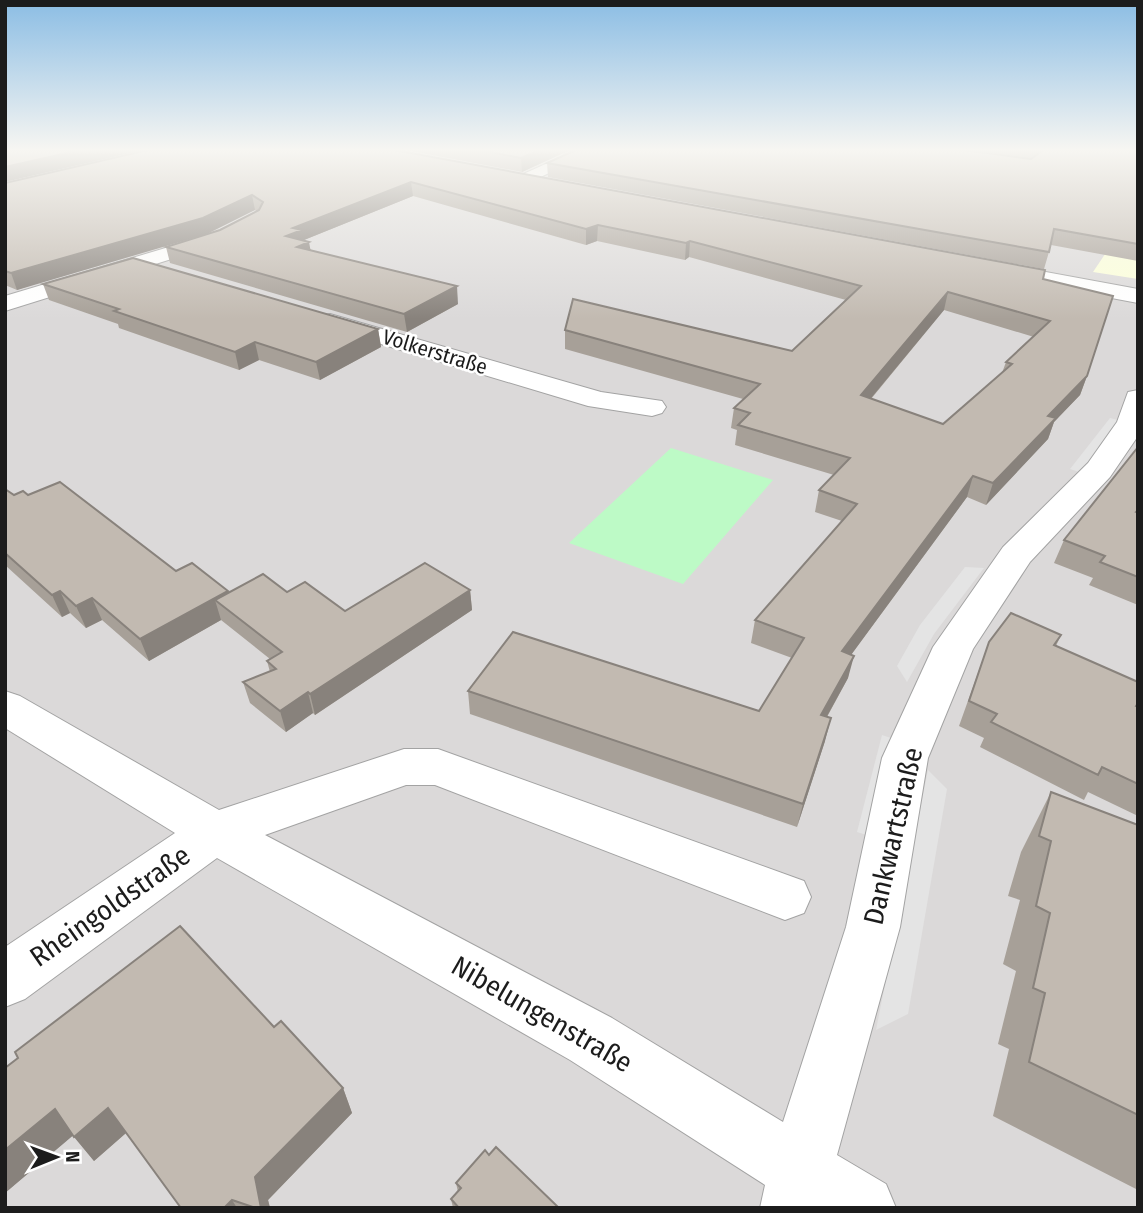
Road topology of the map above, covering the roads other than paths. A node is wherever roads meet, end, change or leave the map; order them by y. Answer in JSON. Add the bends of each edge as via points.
{"nodes":[{"id":1,"x":240,"y":229,"type":"edge"},
{"id":2,"x":139,"y":264,"type":"junction"},
{"id":3,"x":972,"y":265,"type":"edge"},
{"id":4,"x":178,"y":275,"type":"edge"},
{"id":5,"x":1138,"y":296,"type":"edge"},
{"id":6,"x":5,"y":304,"type":"edge"},
{"id":7,"x":309,"y":314,"type":"edge"},
{"id":8,"x":1138,"y":398,"type":"edge"},
{"id":9,"x":652,"y":407,"type":"dead end"},
{"id":10,"x":5,"y":707,"type":"edge"},
{"id":11,"x":215,"y":832,"type":"junction"},
{"id":12,"x":785,"y":897,"type":"dead end"},
{"id":13,"x":5,"y":980,"type":"edge"},
{"id":14,"x":797,"y":1188,"type":"edge"},
{"id":15,"x":862,"y":1208,"type":"edge"}],
"edges":[{"from":1,"to":2,"type":"street"},
{"from":2,"to":4,"type":"street"},
{"from":2,"to":6,"type":"street"},
{"from":3,"to":5,"type":"street"},
{"from":7,"to":9,"type":"street","name":"Volkerstraße","via":[[597,400]]},
{"from":8,"to":14,"type":"street","name":"Dankwartstraße","via":[[1132,422],[1099,470],[1016,555],[953,647],[905,758],[873,927]]},
{"from":10,"to":11,"type":"street","name":"Nibelungenstraße"},
{"from":11,"to":12,"type":"street","via":[[404,767],[438,767]]},
{"from":11,"to":13,"type":"street","name":"Rheingoldstraße"},
{"from":11,"to":14,"type":"street","name":"Nibelungenstraße","via":[[591,1040]]},
{"from":14,"to":15,"type":"street","name":"Nibelungenstraße"}]}
